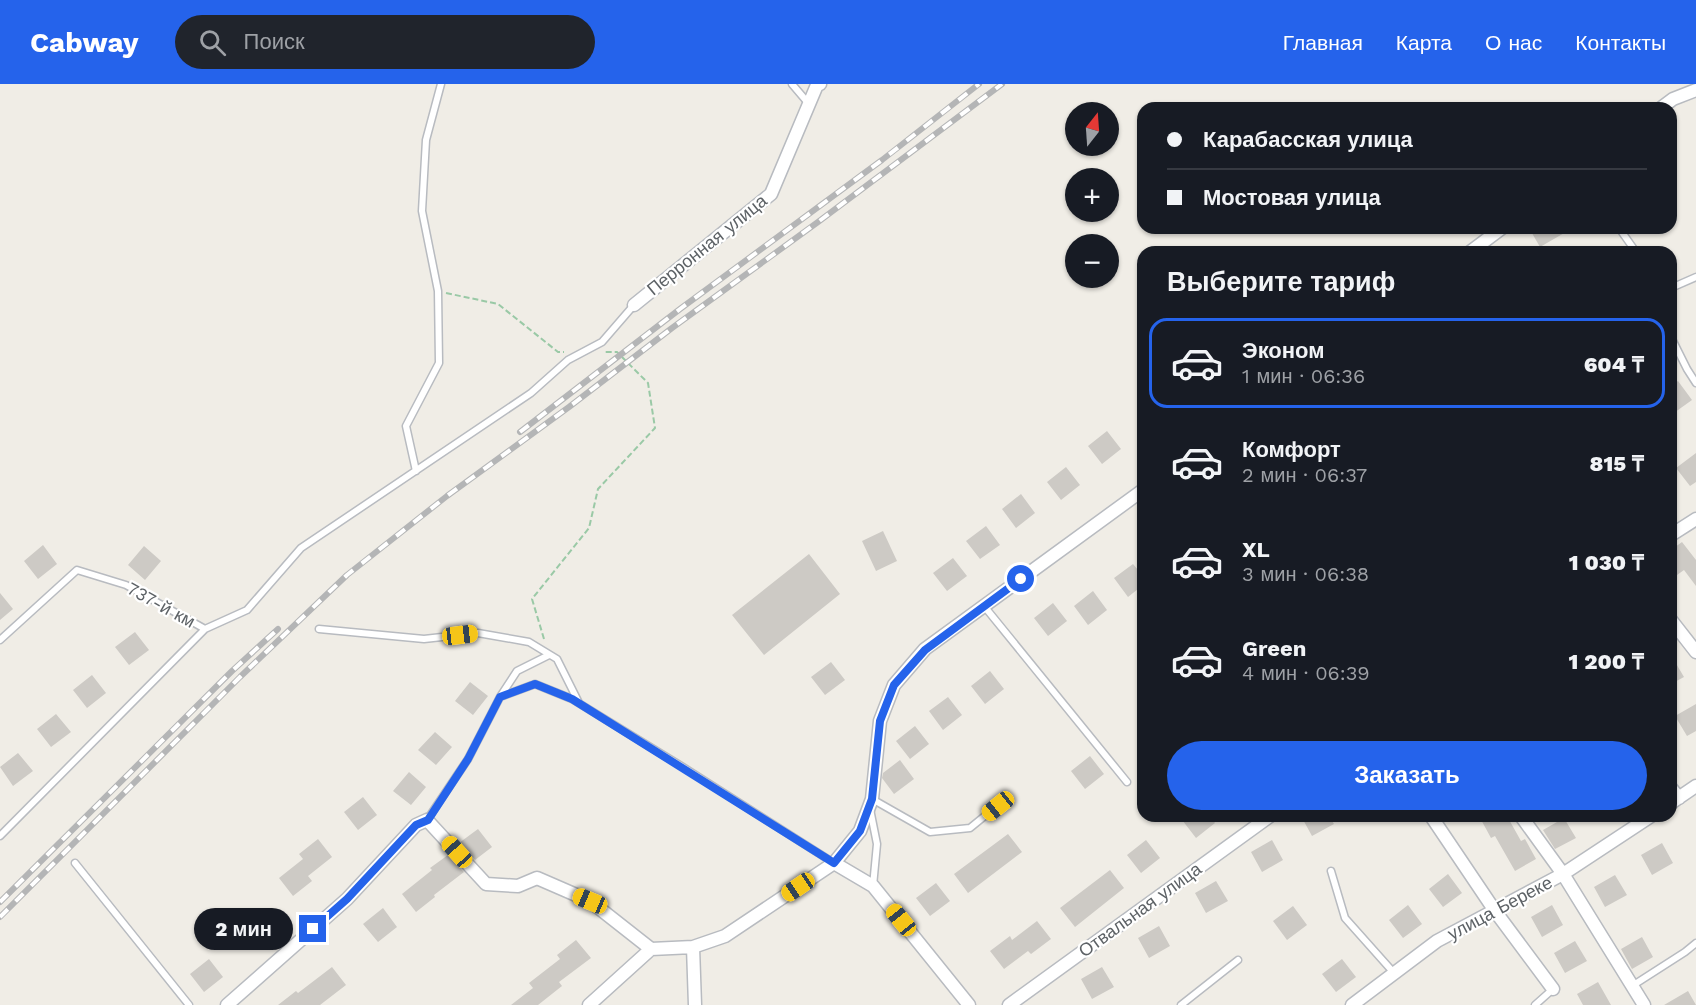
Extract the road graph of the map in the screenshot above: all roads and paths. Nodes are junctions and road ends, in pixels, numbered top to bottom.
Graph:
1 (441, 84) edge
2 (792, 84) edge
3 (820, 84) edge
4 (1696, 90) edge
5 (1669, 102) edge
6 (809, 105) junction
7 (1494, 234) edge
8 (1478, 246) edge
9 (1696, 277) edge
10 (1677, 285) edge
11 (438, 291) junction
12 (634, 305) joint
13 (1677, 349) edge
14 (584, 352) junction
15 (606, 352) dead end
16 (1696, 383) edge
17 (416, 471) junction
18 (1137, 494) edge
19 (1696, 519) edge
20 (1677, 531) edge
21 (984, 606) junction
22 (1677, 628) edge
23 (205, 629) junction
24 (319, 629) dead end
25 (0, 640) edge
26 (1696, 652) edge
27 (549, 655) junction
28 (500, 697) junction
29 (579, 703) junction
30 (1127, 782) dead end
31 (1696, 786) edge
32 (1677, 795) edge
33 (871, 802) junction
34 (998, 806) dead end
35 (428, 820) junction
36 (1262, 822) edge
37 (1435, 822) edge
38 (1525, 822) edge
39 (1642, 822) edge
40 (0, 836) edge
41 (75, 862) dead end
42 (834, 863) junction
43 (1331, 871) dead end
44 (1563, 874) junction
45 (873, 886) junction
46 (1495, 911) junction
47 (1696, 943) edge
48 (693, 947) junction
49 (651, 949) junction
50 (1238, 960) dead end
51 (1395, 973) junction
52 (1632, 986) junction
53 (1553, 989) joint
54 (189, 1005) edge
55 (227, 1005) edge
56 (589, 1005) edge
57 (694, 1005) edge
58 (969, 1005) edge
59 (1010, 1005) edge
60 (1182, 1005) edge
61 (1352, 1005) edge
62 (1535, 1005) edge
63 (1644, 1005) edge

1 - 11 lane
2 - 6 lane
3 - 6 street, Перронная улица
4 - 5 street
6 - 12 street, Перронная улица
7 - 8 street
9 - 10 lane
11 - 14 path
11 - 17 lane
12 - 14 lane
13 - 16 lane
14 - 17 lane
15 - 27 path
17 - 23 lane
18 - 21 street
19 - 20 street
21 - 30 lane
21 - 33 street
22 - 26 street
23 - 25 lane, 737-й км
23 - 40 lane
24 - 27 lane
27 - 28 lane
27 - 29 lane
28 - 29 lane
28 - 35 lane
29 - 42 lane
31 - 32 street
33 - 34 lane
33 - 42 street
33 - 45 lane
35 - 49 street
35 - 55 street
36 - 59 street, Отвальная улица
37 - 46 street
38 - 44 street
39 - 44 street, улица Береке
41 - 54 lane
42 - 45 street
42 - 48 street
43 - 51 lane
44 - 46 street, улица Береке
44 - 52 street
45 - 58 street
46 - 51 street, улица Береке
46 - 53 street
47 - 52 lane
48 - 49 street
48 - 57 street
49 - 56 street
50 - 60 lane
51 - 61 street, улица Береке
52 - 63 street
53 - 62 lane

